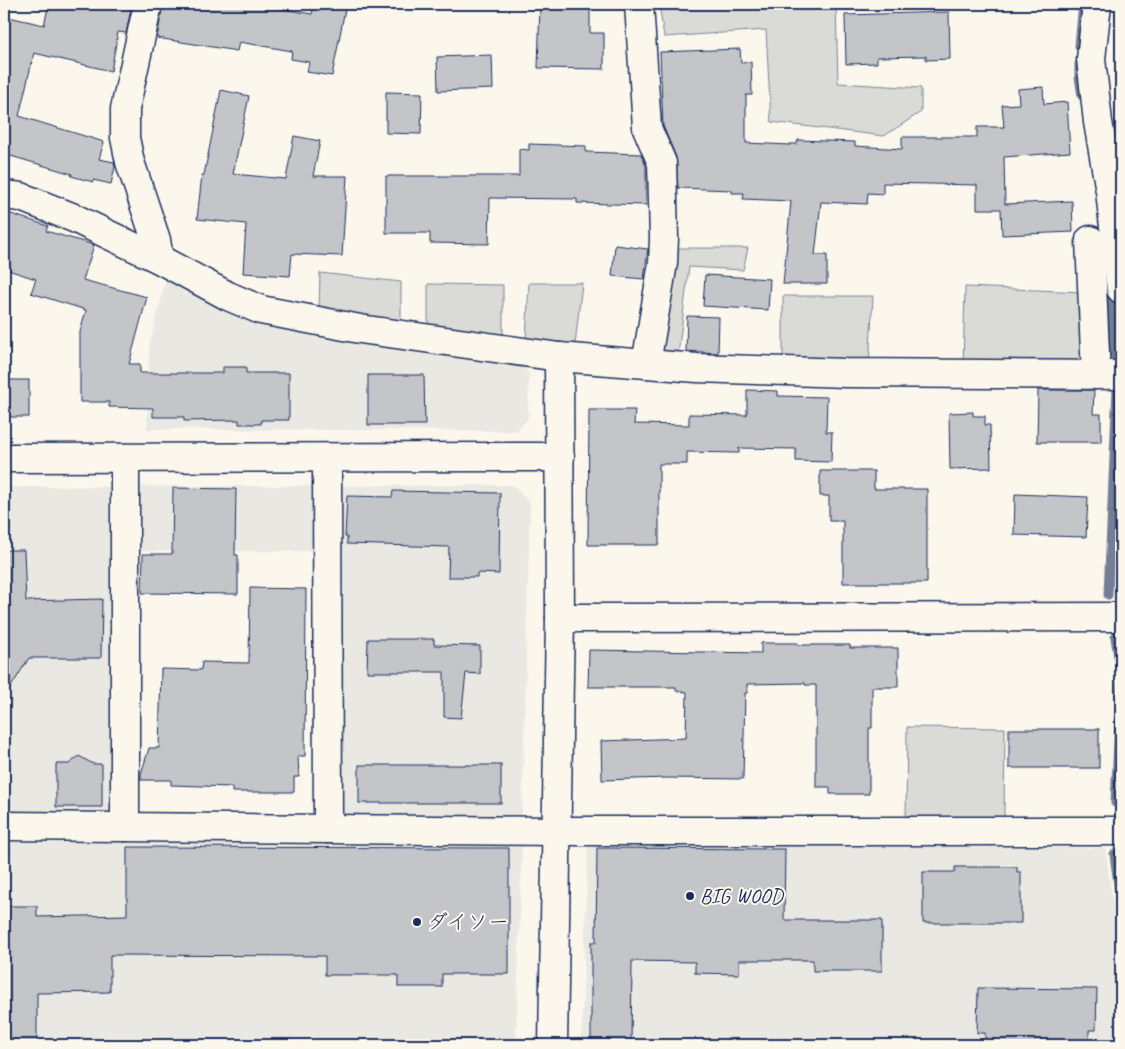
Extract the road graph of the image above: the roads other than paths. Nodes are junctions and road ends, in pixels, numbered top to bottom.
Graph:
1 (148, 4) edge
2 (639, 4) edge
3 (1097, 4) edge
4 (4, 195) edge
5 (1090, 240) dead end
6 (159, 259) junction
7 (1121, 289) edge
8 (559, 357) junction
9 (646, 364) junction
10 (1109, 375) edge
11 (560, 457) junction
12 (4, 458) edge
13 (125, 458) junction
14 (327, 458) junction
15 (1121, 617) edge
16 (560, 618) junction
17 (4, 826) edge
18 (125, 827) junction
19 (328, 829) junction
20 (556, 831) junction
21 (1121, 831) edge
22 (553, 1045) edge

1 - 6 street
2 - 9 street
3 - 7 street
4 - 6 street
5 - 10 street
6 - 8 street
8 - 9 street
8 - 11 street
9 - 10 street
11 - 14 street
11 - 16 street
12 - 13 street
13 - 14 street
13 - 18 street
14 - 19 street
15 - 16 street
16 - 20 street
17 - 18 street
18 - 19 street
19 - 20 street
20 - 21 street
20 - 22 street

